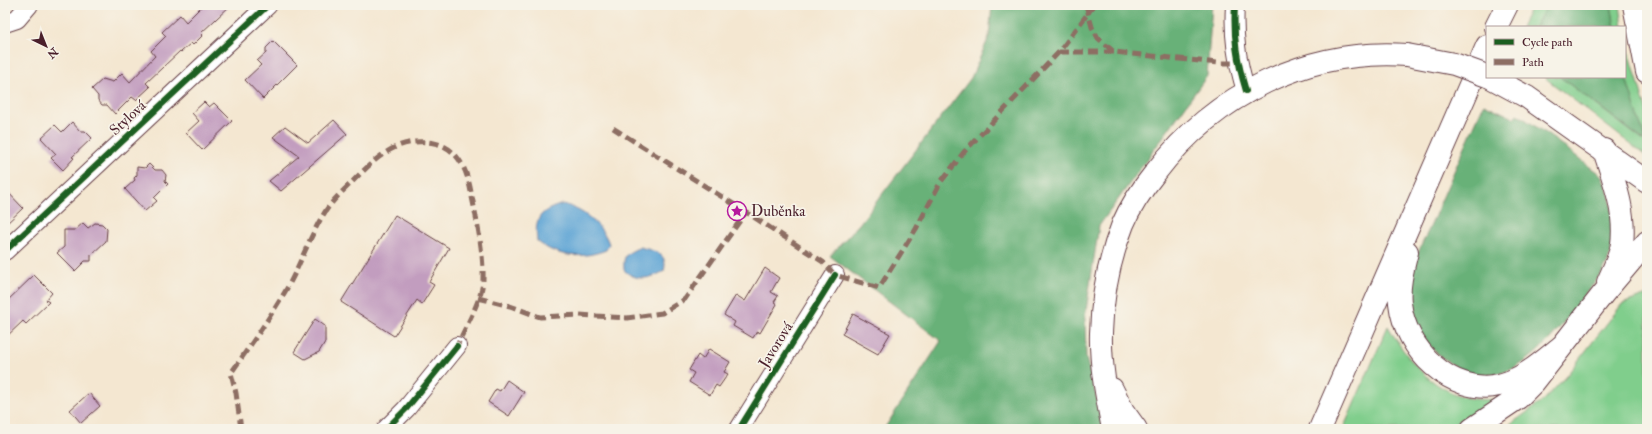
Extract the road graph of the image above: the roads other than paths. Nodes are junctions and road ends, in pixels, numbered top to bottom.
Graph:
1 (29, 5) edge
2 (268, 5) edge
3 (1235, 5) edge
4 (1507, 5) edge
5 (1634, 5) edge
6 (5, 23) edge
7 (1496, 26) edge
8 (1486, 48) edge
9 (1647, 72) edge
10 (1486, 76) edge
11 (1492, 78) edge
12 (1246, 91) junction
13 (1604, 150) junction
14 (1647, 182) edge
15 (1426, 184) junction
16 (1647, 242) edge
17 (5, 251) edge
18 (1647, 256) edge
19 (835, 275) dead end
20 (1603, 294) junction
21 (1563, 345) junction
22 (457, 346) dead end
23 (1104, 368) junction
24 (1333, 398) junction
25 (386, 429) edge
26 (739, 429) edge
27 (1112, 429) edge
28 (1136, 429) edge
29 (1303, 429) edge
30 (1320, 429) edge
31 (1472, 429) edge

1 - 6 street
2 - 17 street, Stylová
3 - 12 street
4 - 7 main road
5 - 9 main road
8 - 15 main road
10 - 12 main road, bridge
11 - 13 main road
12 - 23 main road
13 - 14 main road
13 - 20 main road
15 - 21 main road
15 - 24 main road
16 - 20 main road
18 - 20 main road
19 - 26 street, Javorová
20 - 21 main road
21 - 31 main road
22 - 25 street
23 - 27 main road
23 - 28 main road
24 - 29 main road
24 - 30 main road

